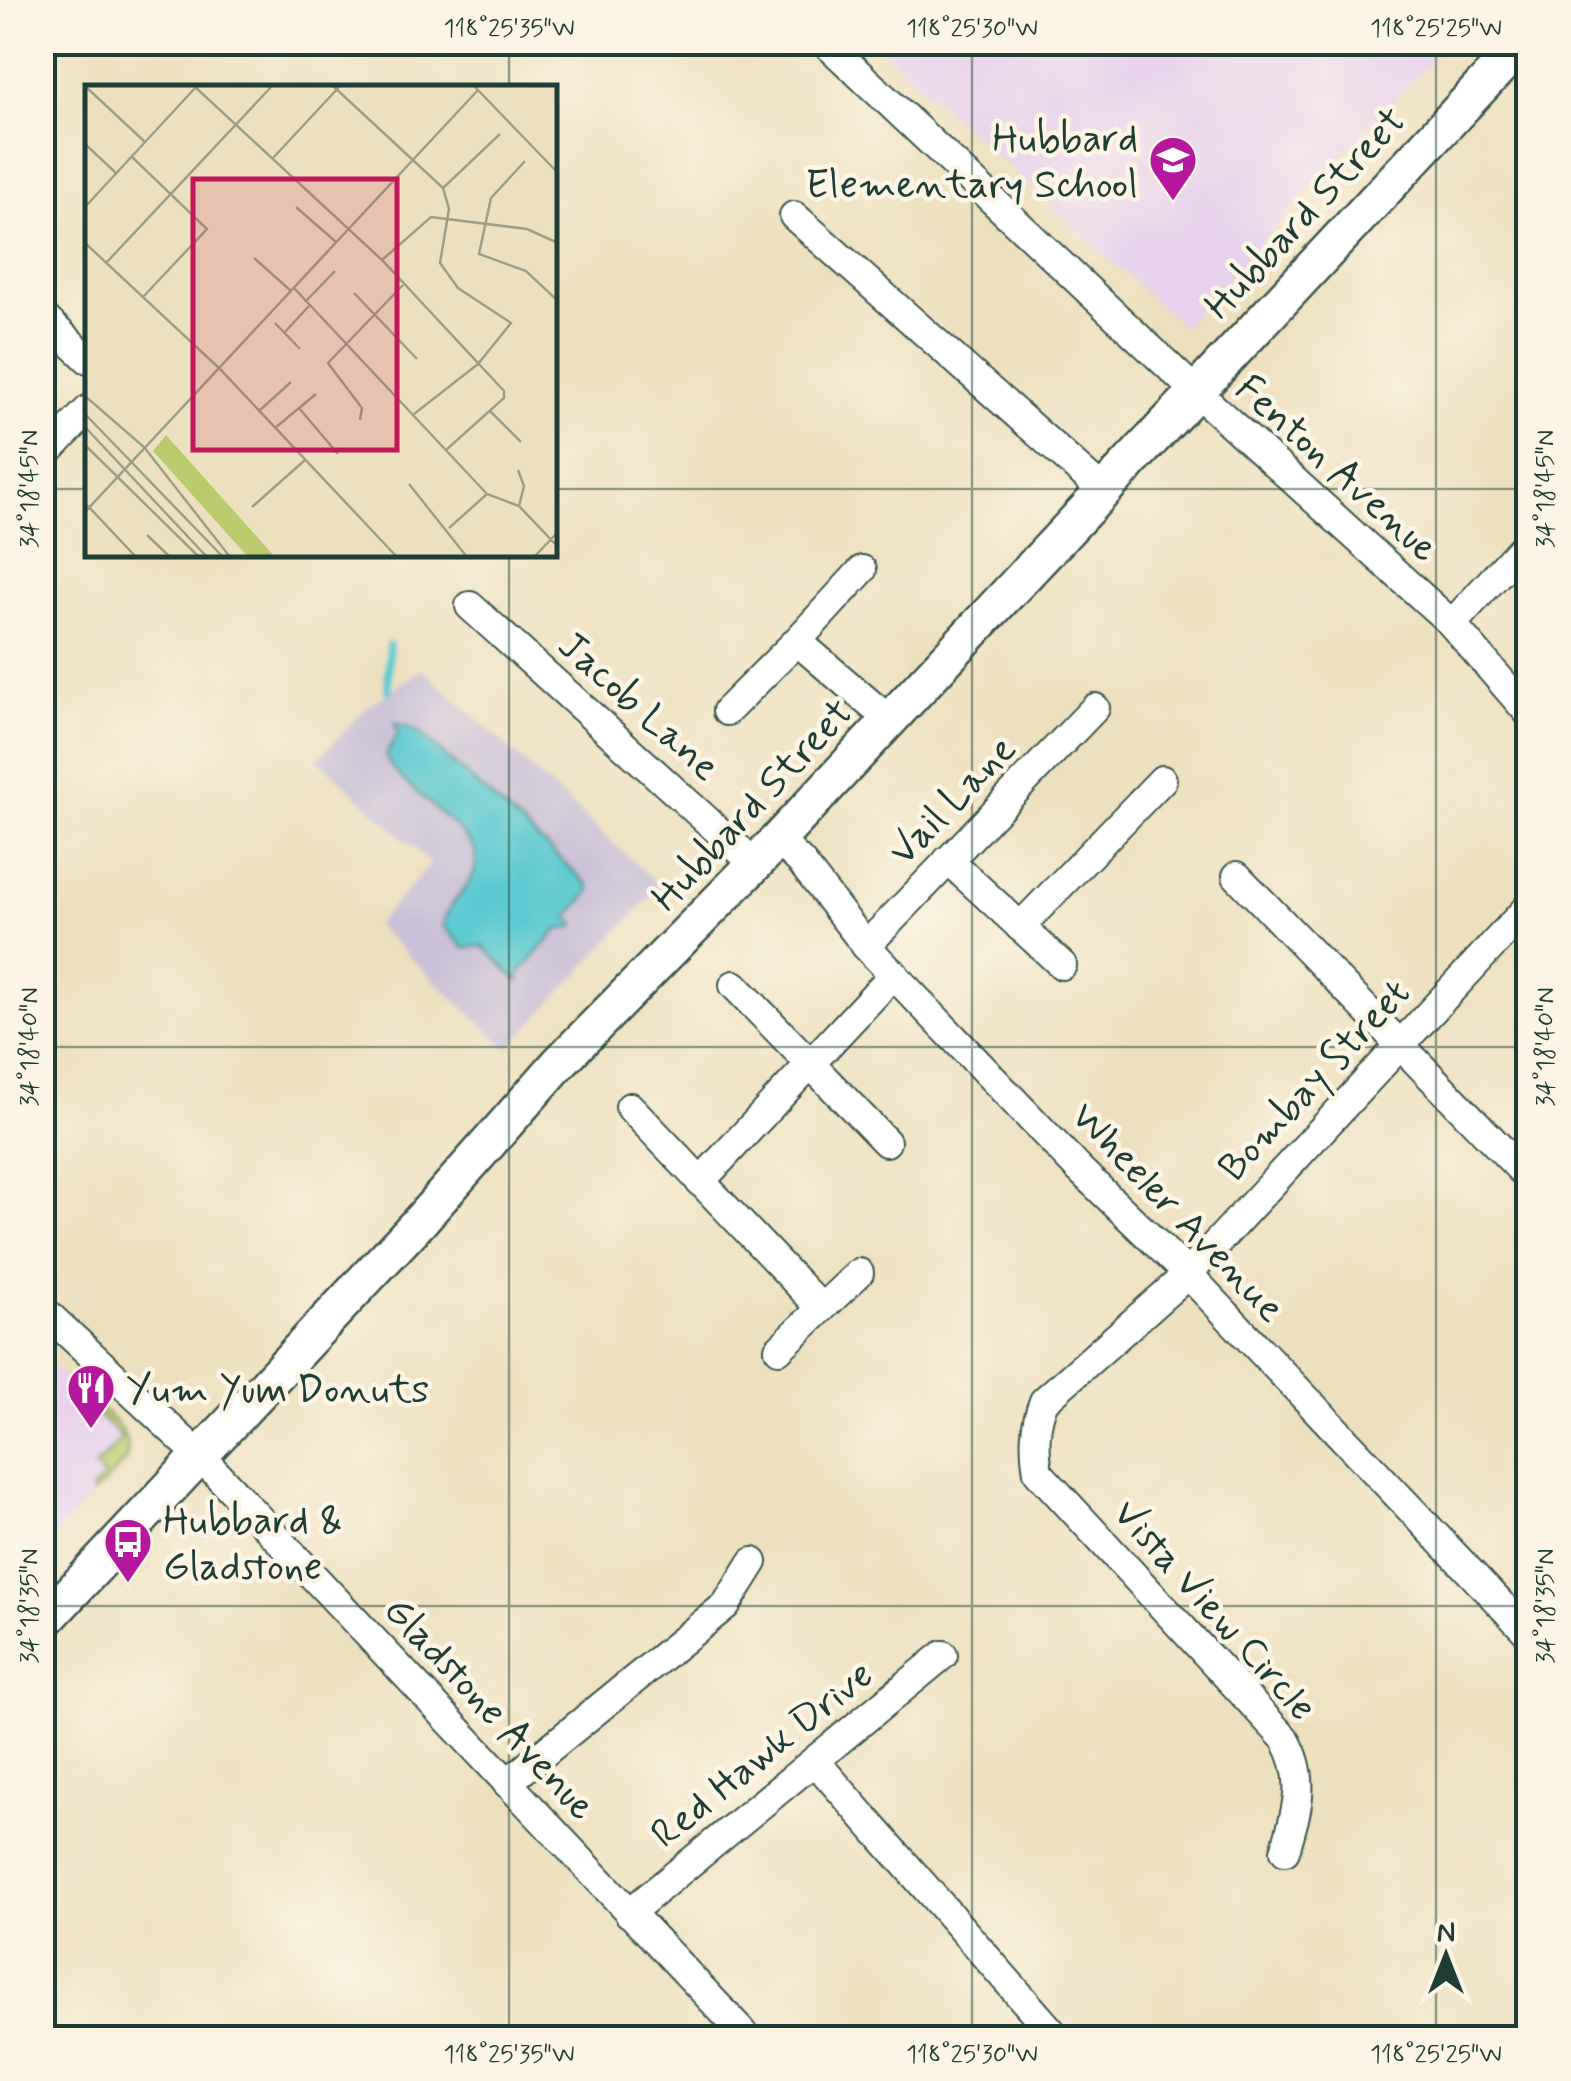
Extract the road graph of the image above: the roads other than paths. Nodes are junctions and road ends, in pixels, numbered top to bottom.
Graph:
1 (825, 42) edge
2 (1523, 42) edge
3 (794, 216) dead end
4 (42, 316) edge
5 (85, 356) edge
6 (1194, 390) junction
7 (85, 413) edge
8 (42, 458) edge
9 (1102, 490) junction
10 (1528, 541) edge
11 (862, 570) dead end
12 (470, 606) dead end
13 (1452, 624) junction
14 (796, 641) junction
15 (1094, 708) dead end
16 (728, 712) dead end
17 (1528, 712) edge
18 (889, 720) junction
19 (1162, 780) dead end
20 (766, 852) junction
21 (948, 860) junction
22 (1237, 876) dead end
23 (1528, 907) edge
24 (1020, 927) junction
25 (866, 946) junction
26 (1062, 965) dead end
27 (894, 974) junction
28 (734, 984) dead end
29 (1401, 1041) junction
30 (810, 1064) junction
31 (630, 1107) dead end
32 (886, 1142) dead end
33 (1528, 1177) edge
34 (700, 1182) junction
35 (859, 1273) dead end
36 (1188, 1274) junction
37 (821, 1308) junction
38 (42, 1309) edge
39 (779, 1349) dead end
40 (1035, 1432) joint
41 (199, 1456) junction
42 (753, 1562) dead end
43 (42, 1624) edge
44 (1528, 1634) edge
45 (943, 1655) dead end
46 (815, 1761) junction
47 (507, 1783) junction
48 (1285, 1851) dead end
49 (629, 1913) junction
50 (748, 2038) edge
51 (1057, 2038) edge

1 - 6 street, Fenton Avenue
2 - 6 main road, Hubbard Street
3 - 9 street
4 - 5 street
6 - 9 main road, Hubbard Street
6 - 13 street, Fenton Avenue
7 - 8 street
9 - 18 main road, Hubbard Street
10 - 13 street
11 - 14 street
12 - 20 street, Jacob Lane
13 - 17 street, Fenton Avenue
14 - 16 street
14 - 18 street
15 - 21 street, Vail Lane
18 - 20 main road, Hubbard Street
19 - 24 street
20 - 25 street, Wheeler Avenue
20 - 41 main road, Hubbard Street
21 - 24 street
21 - 25 street, Vail Lane
22 - 29 street
23 - 29 street, Bombay Street
24 - 26 street
25 - 27 street, Wheeler Avenue
27 - 30 street
27 - 36 street, Wheeler Avenue
28 - 30 street
29 - 33 street
29 - 36 street, Bombay Street
30 - 32 street
30 - 34 street
31 - 34 street
34 - 37 street
35 - 37 street
36 - 40 street, Bombay Street
36 - 44 street, Wheeler Avenue
37 - 39 street
38 - 41 street, Gladstone Avenue
40 - 48 street, Vista View Circle
41 - 43 main road, Hubbard Street
41 - 47 street, Gladstone Avenue
42 - 47 street
45 - 46 street, Red Hawk Drive
46 - 49 street, Red Hawk Drive
46 - 51 street
47 - 49 street, Gladstone Avenue
49 - 50 street, Gladstone Avenue

